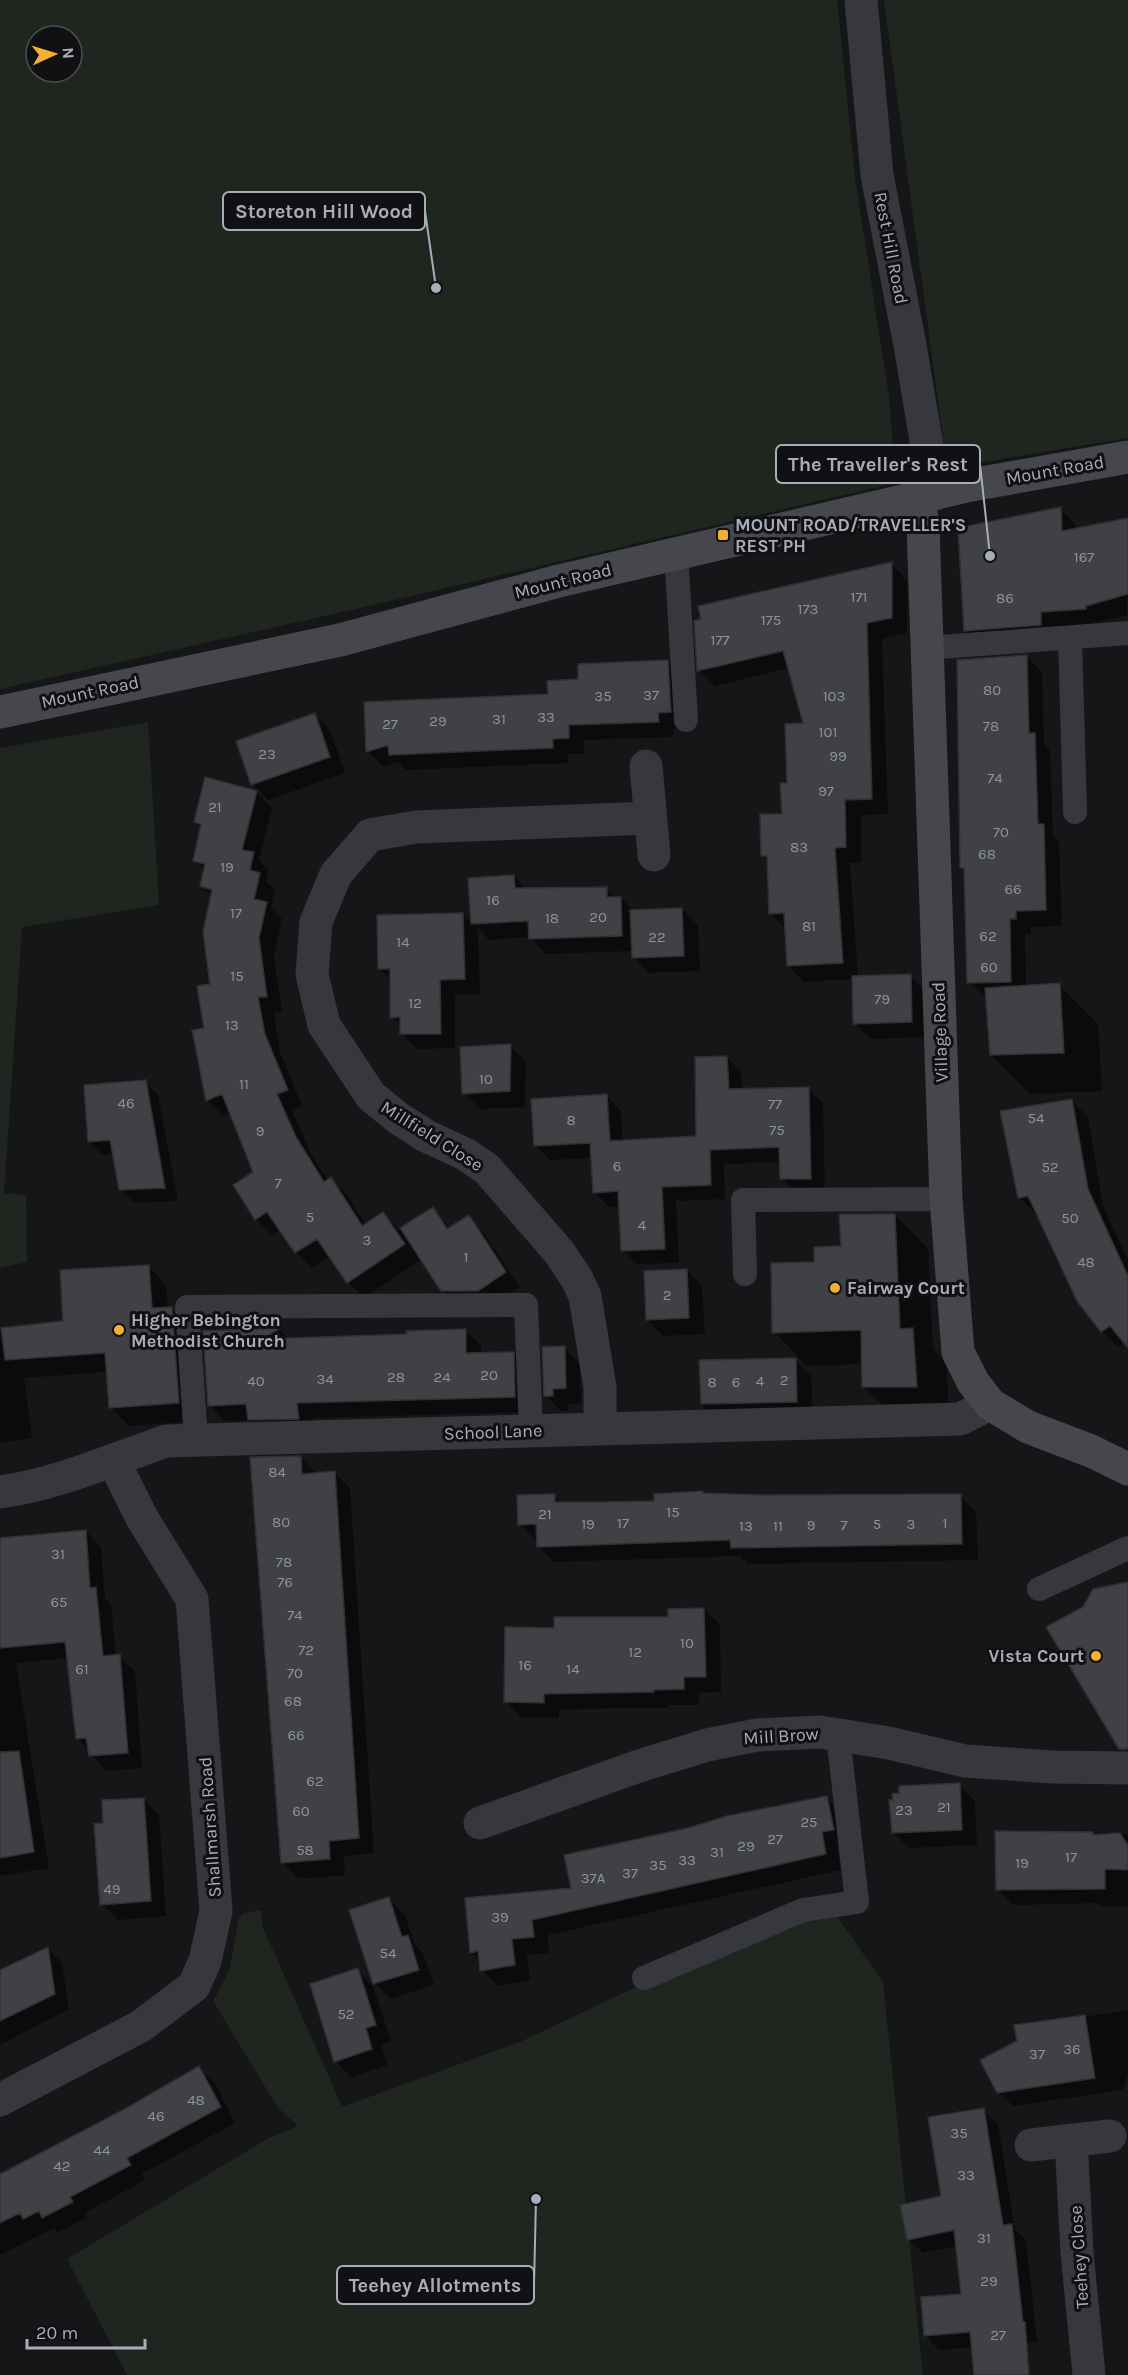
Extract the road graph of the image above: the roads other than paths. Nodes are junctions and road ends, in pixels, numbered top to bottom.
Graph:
1 (861, 0) edge
2 (1128, 457) edge
3 (927, 495) junction
4 (676, 553) junction
5 (1128, 633) edge
6 (1070, 638) junction
7 (927, 648) junction
8 (0, 712) edge
9 (686, 720) dead end
10 (646, 766) dead end
11 (1075, 812) dead end
12 (650, 818) junction
13 (654, 855) dead end
14 (946, 1199) junction
15 (744, 1274) dead end
16 (990, 1404) junction
17 (600, 1429) junction
18 (531, 1431) junction
19 (196, 1440) junction
20 (112, 1460) junction
21 (1128, 1469) edge
22 (0, 1492) edge
23 (1128, 1548) edge
24 (1039, 1589) dead end
25 (838, 1735) junction
26 (1128, 1768) edge
27 (480, 1823) dead end
28 (644, 1978) dead end
29 (0, 2100) edge
30 (1110, 2136) dead end
31 (1071, 2140) junction
32 (1031, 2145) dead end
33 (1089, 2375) edge

1 - 3 street, Rest Hill Road
2 - 3 main road, Mount Road
3 - 4 main road, Mount Road
3 - 7 main road, Village Road
4 - 8 main road, Mount Road
4 - 9 lane
5 - 6 lane
6 - 7 lane
6 - 11 lane
7 - 14 main road, Village Road
10 - 12 street
12 - 13 street
12 - 17 street, Millfield Close
14 - 15 lane
14 - 16 main road, Village Road
16 - 17 street, School Lane
16 - 21 main road, Village Road
17 - 18 street, School Lane
18 - 19 street, School Lane
18 - 19 lane
19 - 20 street, School Lane
20 - 22 street, School Lane
20 - 29 street, Shallmarsh Road
23 - 24 lane
25 - 26 street, Mill Brow
25 - 27 street, Mill Brow
25 - 28 lane
30 - 31 street
31 - 32 street
31 - 33 street, Teehey Close

